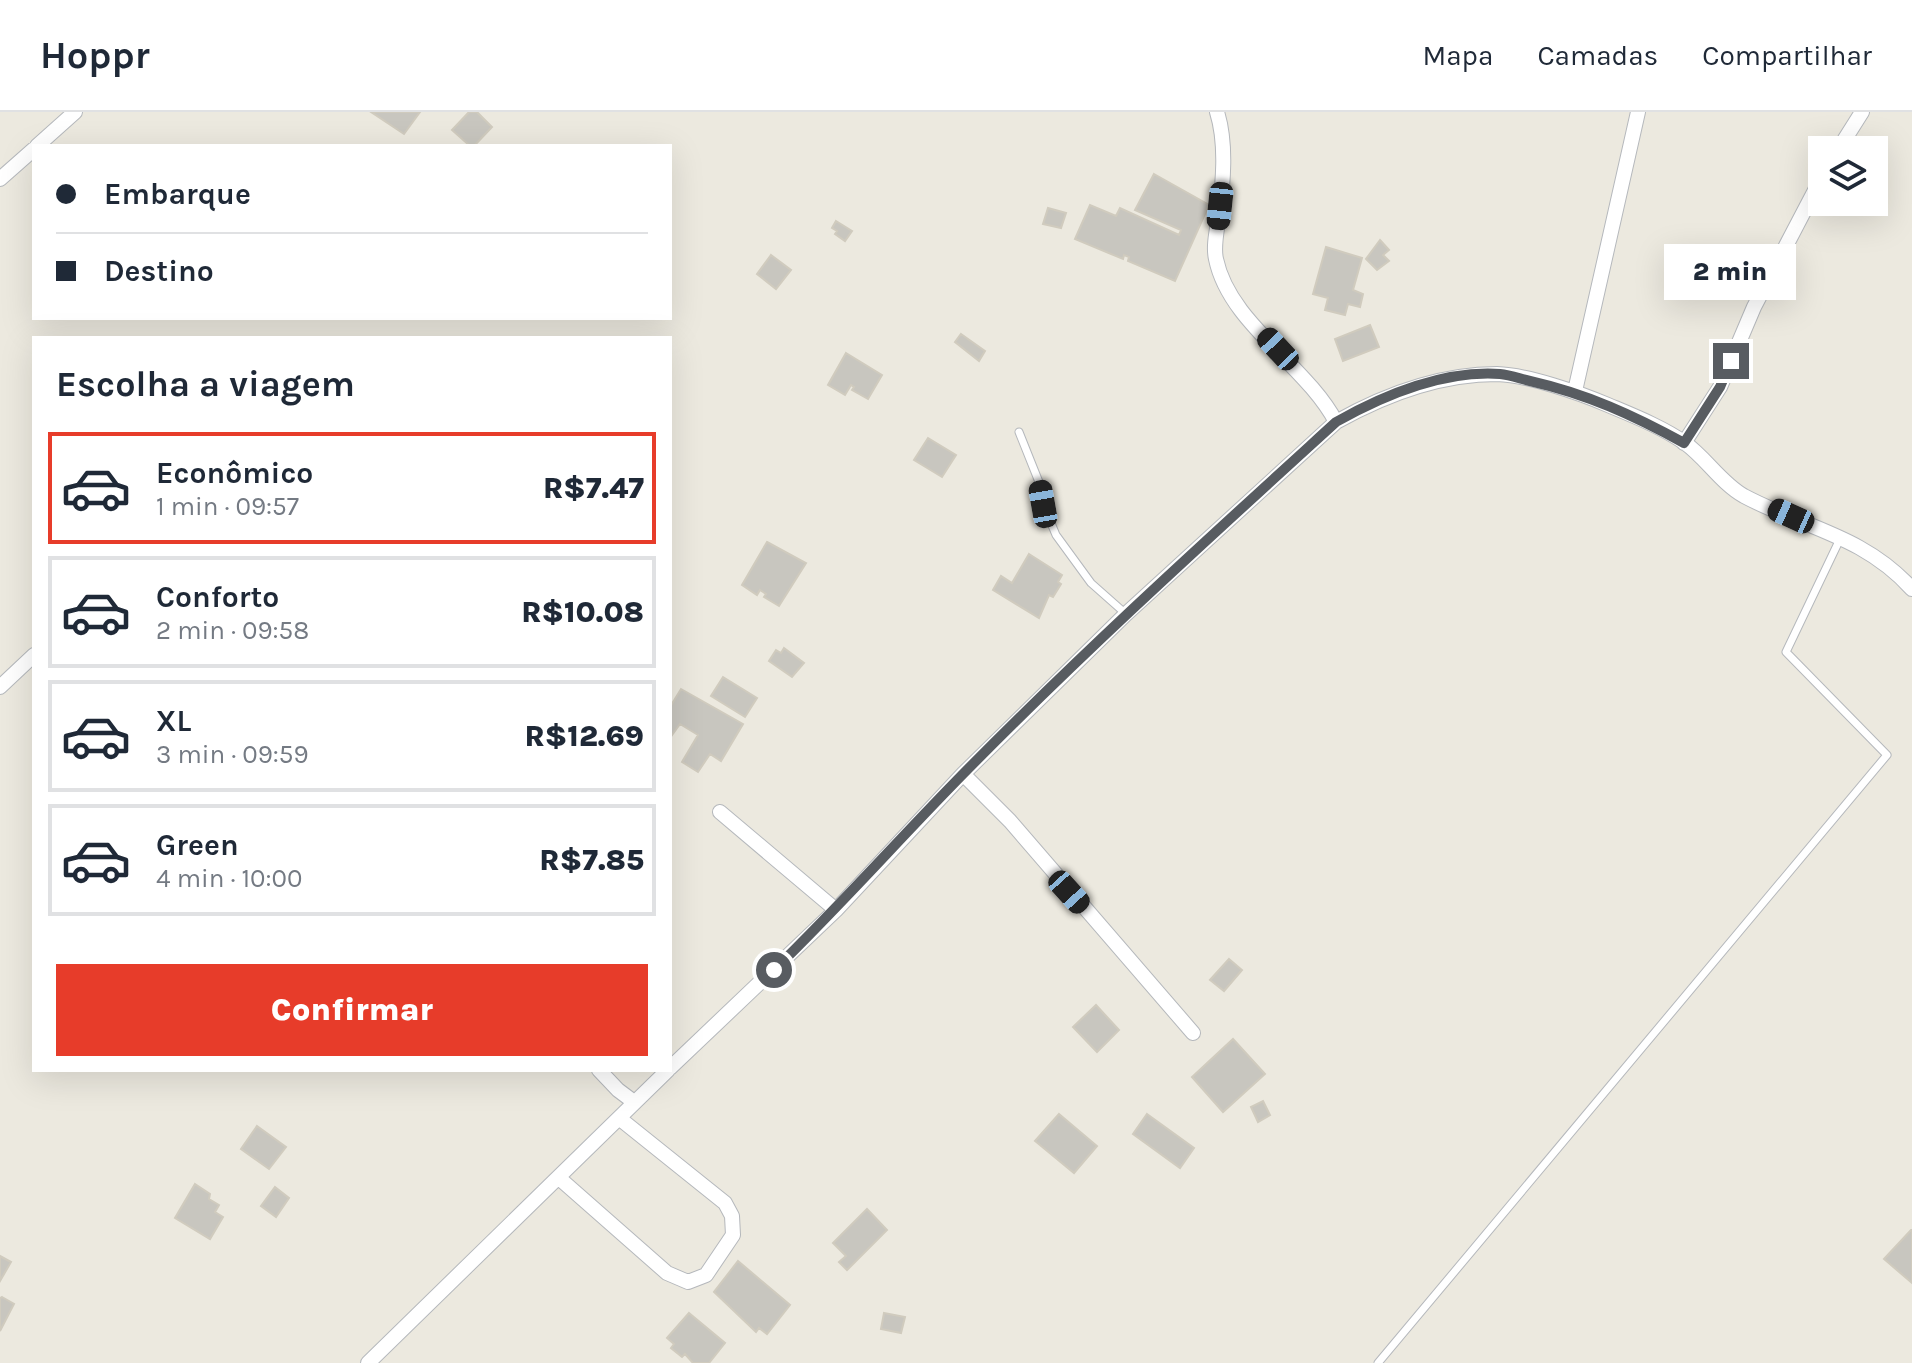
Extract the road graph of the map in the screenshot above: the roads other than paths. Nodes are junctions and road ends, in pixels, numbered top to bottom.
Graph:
1 (75, 112) edge
2 (1217, 112) edge
3 (1638, 112) edge
4 (1862, 112) edge
5 (1847, 136) edge
6 (39, 144) edge
7 (32, 151) edge
8 (0, 179) edge
9 (1808, 204) edge
10 (1575, 391) junction
11 (1336, 422) junction
12 (1019, 432) dead end
13 (1684, 443) junction
14 (1840, 538) junction
15 (1912, 589) edge
16 (1126, 614) junction
17 (32, 657) edge
18 (0, 687) edge
19 (963, 774) junction
20 (720, 812) dead end
21 (836, 910) junction
22 (1193, 1033) dead end
23 (672, 1066) edge
24 (601, 1072) edge
25 (666, 1072) edge
26 (634, 1102) junction
27 (619, 1118) junction
28 (559, 1178) junction
29 (368, 1363) edge
30 (1378, 1363) edge

1 - 6 street
2 - 11 street
3 - 10 street
4 - 5 street
7 - 8 street
9 - 13 street
10 - 11 street
10 - 13 street
11 - 16 street
12 - 16 lane
13 - 14 street
14 - 15 street
14 - 30 lane
16 - 19 street
17 - 18 street
19 - 21 street
19 - 22 street
20 - 21 street
21 - 23 street
24 - 26 street
25 - 26 street
26 - 27 street
27 - 28 street
27 - 28 street
28 - 29 street

